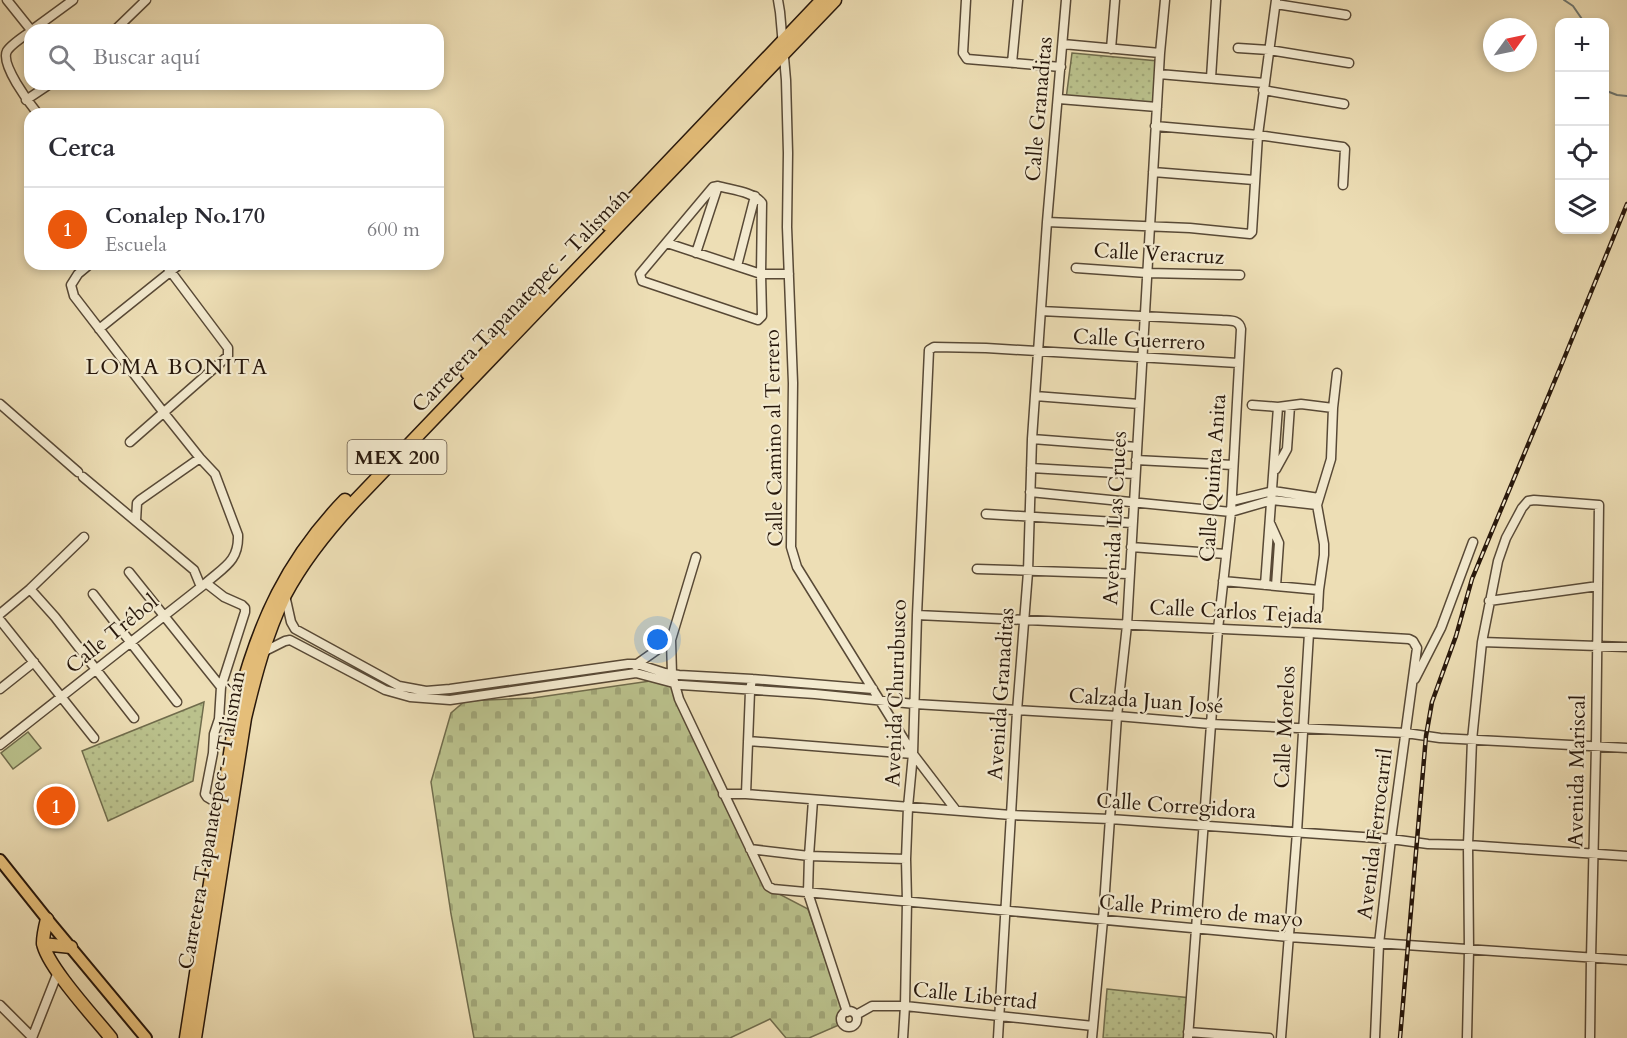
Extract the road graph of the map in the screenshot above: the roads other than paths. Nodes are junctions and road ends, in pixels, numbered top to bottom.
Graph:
1 (7, 0) edge
2 (73, 0) edge
3 (146, 0) edge
4 (778, 0) edge
5 (822, 0) edge
6 (835, 0) edge
7 (966, 0) edge
8 (1018, 0) edge
9 (1066, 0) edge
10 (1115, 0) edge
11 (1164, 0) edge
12 (1216, 0) edge
13 (1276, 2) edge
14 (1346, 15) dead end
15 (26, 24) edge
16 (40, 24) edge
17 (121, 24) edge
18 (24, 37) edge
19 (1063, 44) junction
20 (783, 48) junction
21 (1238, 48) dead end
22 (1111, 49) junction
23 (1269, 50) junction
24 (1160, 53) junction
25 (1012, 63) junction
26 (1349, 63) dead end
27 (1061, 67) junction
28 (1158, 74) junction
29 (1211, 78) junction
30 (1264, 87) junction
31 (41, 90) edge
32 (1059, 99) junction
33 (26, 100) junction
34 (1344, 104) dead end
35 (1157, 107) junction
36 (33, 108) edge
37 (1155, 126) junction
38 (1258, 135) junction
39 (1153, 172) junction
40 (1254, 180) junction
41 (1343, 185) dead end
42 (718, 186) junction
43 (755, 196) junction
44 (1047, 222) junction
45 (1150, 226) junction
46 (667, 243) junction
47 (696, 253) junction
48 (737, 266) junction
49 (1076, 268) dead end
50 (83, 270) edge
51 (172, 272) joint
52 (1147, 273) junction
53 (761, 274) junction
54 (789, 274) junction
55 (1240, 275) dead end
56 (1041, 311) junction
57 (1144, 316) junction
58 (99, 329) junction
59 (929, 350) joint
60 (1038, 352) junction
61 (1142, 358) junction
62 (1238, 363) junction
63 (1337, 373) dead end
64 (1035, 396) junction
65 (0, 404) edge
66 (1139, 404) junction
67 (1252, 405) dead end
68 (1290, 406) junction
69 (1278, 407) junction
70 (1333, 408) junction
71 (164, 413) junction
72 (1032, 439) junction
73 (130, 441) dead end
74 (1137, 447) junction
75 (200, 458) junction
76 (1136, 460) junction
77 (1233, 465) junction
78 (1031, 468) junction
79 (1274, 472) junction
80 (1135, 474) junction
81 (1030, 492) junction
82 (1272, 496) junction
83 (1232, 501) junction
84 (1318, 501) junction
85 (1134, 502) junction
86 (1231, 512) junction
87 (986, 514) dead end
88 (1029, 517) junction
89 (136, 521) junction
90 (1132, 523) junction
91 (1270, 523) junction
92 (84, 537) dead end
93 (1473, 542) dead end
94 (1131, 547) junction
95 (1226, 554) junction
96 (696, 557) dead end
97 (977, 569) dead end
98 (129, 572) dead end
99 (1028, 572) junction
100 (1129, 574) junction
101 (1223, 582) junction
102 (203, 585) junction
103 (1265, 585) junction
104 (1276, 586) junction
105 (1598, 586) junction
106 (30, 589) junction
107 (1319, 590) junction
108 (93, 594) dead end
109 (285, 595) junction
110 (1489, 601) junction
111 (1318, 609) dead end
112 (0, 614) edge
113 (164, 614) junction
114 (917, 615) junction
115 (1023, 619) junction
116 (0, 620) edge
117 (1127, 625) junction
118 (295, 629) junction
119 (1218, 629) junction
120 (1308, 633) junction
121 (1409, 639) joint
122 (290, 640) junction
123 (671, 640) junction
124 (131, 642) junction
125 (1482, 642) junction
126 (1597, 645) junction
127 (1627, 647) edge
128 (263, 652) junction
129 (34, 662) junction
130 (636, 668) junction
131 (97, 670) junction
132 (667, 676) junction
133 (752, 679) junction
134 (674, 684) junction
135 (221, 687) junction
136 (1411, 688) junction
137 (0, 689) edge
138 (873, 689) junction
139 (750, 691) junction
140 (62, 697) junction
141 (880, 700) junction
142 (177, 702) dead end
143 (915, 705) junction
144 (1017, 711) junction
145 (1116, 716) junction
146 (134, 718) dead end
147 (1211, 724) junction
148 (1303, 728) junction
149 (1406, 733) junction
150 (94, 738) dead end
151 (1472, 740) junction
152 (748, 741) junction
153 (0, 745) edge
154 (1596, 746) junction
155 (1627, 748) edge
156 (913, 754) junction
157 (723, 794) junction
158 (746, 794) junction
159 (813, 800) junction
160 (222, 806) junction
161 (908, 807) junction
162 (955, 809) junction
163 (1011, 814) junction
164 (1110, 819) junction
165 (1204, 826) junction
166 (1296, 832) junction
167 (1391, 839) junction
168 (1468, 845) junction
169 (750, 849) junction
170 (1593, 854) junction
171 (809, 856) junction
172 (1627, 856) edge
173 (906, 859) junction
174 (0, 861) edge
175 (808, 893) junction
176 (907, 901) junction
177 (1006, 910) junction
178 (47, 919) junction
179 (1103, 920) junction
180 (1196, 927) junction
181 (1288, 937) junction
182 (44, 944) junction
183 (1379, 944) junction
184 (71, 947) junction
185 (1469, 950) junction
186 (1591, 958) junction
187 (1627, 960) edge
188 (58, 972) junction
189 (0, 1005) edge
190 (905, 1006) junction
191 (851, 1013) junction
192 (999, 1016) junction
193 (1093, 1026) junction
194 (849, 1028) junction
195 (1188, 1035) edge
196 (32, 1037) edge
197 (111, 1038) edge
198 (146, 1038) edge
199 (186, 1038) edge
200 (195, 1038) edge
201 (850, 1038) edge
202 (903, 1038) edge
203 (998, 1038) edge
204 (1092, 1038) edge
205 (1269, 1038) edge
206 (1281, 1038) edge
207 (1375, 1038) edge
208 (1467, 1038) edge
209 (1590, 1038) edge

1 - 15 street
2 - 16 street
3 - 17 street
4 - 20 street, Calle Camino al Terrero
5 - 20 highway, Carretera Tapanatepec - Talismán / MEX 200
6 - 20 highway, Carretera Tapanatepec - Talismán / MEX 200
7 - 25 street
8 - 25 street
9 - 19 street, Calle Granaditas
10 - 22 street
11 - 24 street, Avenida Las Cruces
12 - 29 street
13 - 14 street
13 - 23 street
18 - 33 street
19 - 22 street
19 - 27 street, Calle Granaditas
20 - 54 street, Calle Camino al Terrero
20 - 109 highway, Carretera Tapanatepec - Talismán / MEX 200
20 - 160 highway, Carretera Tapanatepec - Talismán / MEX 200
21 - 23 street
22 - 24 street
23 - 26 street
23 - 30 street
24 - 28 street, Avenida Las Cruces
25 - 27 street
27 - 32 street, Calle Granaditas
28 - 29 street
28 - 35 street, Avenida Las Cruces
29 - 30 street
30 - 34 street
30 - 38 street
31 - 33 street
32 - 35 street
32 - 44 street, Calle Granaditas
33 - 36 street
35 - 37 street, Avenida Las Cruces
37 - 38 street
37 - 39 street, Avenida Las Cruces
38 - 40 street
38 - 41 street
39 - 40 street
39 - 45 street, Avenida Las Cruces
40 - 45 street
42 - 43 street
42 - 46 street
42 - 47 street
43 - 48 street
43 - 53 street
44 - 45 street
44 - 56 street, Calle Granaditas
45 - 52 street, Avenida Las Cruces
46 - 47 street
46 - 53 street
47 - 48 street
48 - 53 street
49 - 52 street, Calle Veracruz
50 - 58 street
51 - 58 street
51 - 71 street
52 - 55 street, Calle Veracruz
52 - 57 street, Avenida Las Cruces
53 - 54 street
54 - 138 street, Calle Camino al Terrero
56 - 57 street
56 - 60 street, Avenida Granaditas
57 - 61 street, Avenida Las Cruces
57 - 62 street, Calle Quinta Anita
58 - 71 street
59 - 60 street, Calle Guerrero
59 - 114 street, Avenida Churubusco
60 - 61 street, Calle Guerrero
60 - 64 street, Avenida Granaditas
61 - 62 street, Calle Guerrero
61 - 66 street, Avenida Las Cruces
62 - 77 street, Calle Quinta Anita
63 - 70 street
64 - 66 street
64 - 72 street, Avenida Granaditas
65 - 89 street
66 - 74 street, Avenida Las Cruces
67 - 69 street
68 - 69 street
68 - 70 street
68 - 79 street
69 - 79 street
70 - 84 street
71 - 73 street
71 - 75 street
72 - 74 street
72 - 78 street, Avenida Granaditas
74 - 76 street, Avenida Las Cruces
75 - 89 street
75 - 102 street, Calle Trébol
76 - 77 street
76 - 80 street, Avenida Las Cruces
77 - 83 street, Calle Quinta Anita
78 - 80 street
78 - 81 street, Avenida Granaditas
79 - 82 street
80 - 85 street, Avenida Las Cruces
81 - 85 street
81 - 88 street, Avenida Granaditas
82 - 83 street
82 - 84 street
82 - 86 street
82 - 91 street
83 - 86 street, Calle Quinta Anita
84 - 107 street
85 - 86 street
85 - 90 street, Avenida Las Cruces
86 - 95 street, Calle Quinta Anita
87 - 88 street
88 - 90 street
88 - 99 street, Avenida Granaditas
89 - 102 street
90 - 94 street, Avenida Las Cruces
91 - 103 street
91 - 104 street
92 - 106 street
93 - 136 street
94 - 95 street
94 - 100 street, Avenida Las Cruces
95 - 101 street, Calle Quinta Anita
96 - 123 street
97 - 99 street
98 - 113 street
99 - 100 street
99 - 115 street, Avenida Granaditas
100 - 117 street, Avenida Las Cruces
101 - 103 street
101 - 119 street, Calle Quinta Anita
102 - 113 street, Calle Trébol
102 - 135 street
103 - 104 street
104 - 107 street
105 - 110 street
105 - 110 street, Avenida Mariscal
105 - 126 street, Avenida Mariscal
106 - 112 street
106 - 131 street
107 - 111 street
108 - 124 street
109 - 118 street
109 - 128 highway, Carretera Tapanatepec - Talismán / MEX 200
110 - 125 street
113 - 124 street, Calle Trébol
113 - 135 street
114 - 115 street, Calle Carlos Tejada
114 - 143 street, Avenida Churubusco
115 - 117 street, Calle Carlos Tejada
115 - 144 street, Avenida Granaditas
116 - 129 street
117 - 119 street, Calle Carlos Tejada
117 - 145 street, Avenida Las Cruces
118 - 122 street
118 - 130 street
119 - 120 street, Calle Carlos Tejada
119 - 147 street, Calle Quinta Anita
120 - 121 street, Calle Carlos Tejada
120 - 148 street, Calle Morelos
121 - 136 street, Avenida Ferrocarril
122 - 128 street
122 - 130 street
123 - 130 street
123 - 132 street
124 - 131 street, Calle Trébol
124 - 142 street
125 - 126 street
125 - 151 street
126 - 127 street
126 - 154 street, Avenida Mariscal
128 - 200 highway, Carretera Tapanatepec - Talismán / MEX 200
129 - 137 street
129 - 140 street
130 - 132 street
131 - 140 street, Calle Trébol
131 - 146 street
132 - 133 street
132 - 134 street
133 - 138 street
133 - 139 street
134 - 139 street, Calzada Juan José
134 - 157 street
135 - 160 street
136 - 149 street, Avenida Ferrocarril
138 - 141 street, Calle Camino al Terrero
139 - 141 street, Calzada Juan José
139 - 152 street
140 - 150 street
140 - 153 street, Calle Trébol
141 - 143 street, Calzada Juan José
141 - 156 street, Calle Camino al Terrero
143 - 144 street, Calzada Juan José
143 - 156 street, Avenida Churubusco
144 - 145 street, Calzada Juan José
144 - 163 street, Avenida Granaditas
145 - 147 street, Calzada Juan José
145 - 164 street, Avenida Las Cruces
147 - 148 street, Calzada Juan José
147 - 165 street, Calle Quinta Anita
148 - 149 street, Calzada Juan José
148 - 166 street, Calle Morelos
149 - 151 street, Calzada Juan José
149 - 167 street, Avenida Ferrocarril
151 - 154 street, Calzada Juan José
151 - 168 street
152 - 156 street
152 - 158 street
154 - 155 street, Calzada Juan José
154 - 170 street, Avenida Mariscal
156 - 161 street, Avenida Churubusco
156 - 162 street, Calle Camino al Terrero
157 - 158 street, Calle Corregidora
157 - 169 street
158 - 159 street, Calle Corregidora
159 - 161 street, Calle Corregidora
159 - 171 street
160 - 199 highway, Carretera Tapanatepec - Talismán / MEX 200
161 - 162 street, Calle Corregidora
161 - 173 street, Avenida Churubusco
162 - 163 street, Calle Corregidora
163 - 164 street, Calle Corregidora
163 - 177 street, Avenida Granaditas
164 - 165 street, Calle Corregidora
164 - 179 street, Avenida Las Cruces
165 - 166 street, Calle Corregidora
165 - 180 street, Calle Quinta Anita
166 - 167 street, Calle Corregidora
166 - 181 street, Calle Morelos
167 - 168 street, Calle Corregidora
167 - 183 street, Avenida Ferrocarril
168 - 170 street, Calle Corregidora
168 - 185 street
169 - 171 street
169 - 175 street, Calle Primero de mayo
170 - 172 street, Calle Corregidora
170 - 186 street, Avenida Mariscal
171 - 173 street
171 - 175 street
173 - 176 street, Avenida Churubusco
174 - 178 main road
175 - 176 street, Calle Primero de mayo
175 - 191 street
176 - 177 street, Calle Primero de mayo
176 - 190 street, Avenida Churubusco
177 - 179 street, Calle Primero de mayo
177 - 192 street, Avenida Granaditas
178 - 182 highway
178 - 184 main road
179 - 180 street, Calle Primero de mayo
179 - 193 street, Avenida Las Cruces
180 - 181 street, Calle Primero de mayo
180 - 195 street, Calle Quinta Anita
181 - 183 street, Calle Primero de mayo
181 - 206 street, Calle Morelos
182 - 184 highway
182 - 188 highway
183 - 185 street, Calle Primero de mayo
183 - 207 street, Avenida Ferrocarril
184 - 198 main road
185 - 186 street, Calle Primero de mayo
185 - 208 street
186 - 187 street, Calle Primero de mayo
186 - 209 street, Avenida Mariscal
188 - 196 street
188 - 197 highway
189 - 196 street
190 - 191 street, Calle Libertad
190 - 192 street, Calle Libertad
190 - 202 street, Avenida Churubusco
191 - 194 street
191 - 194 street
192 - 193 street, Calle Libertad
192 - 203 street, Avenida Granaditas
193 - 204 street, Avenida Las Cruces
194 - 201 street
195 - 205 street

